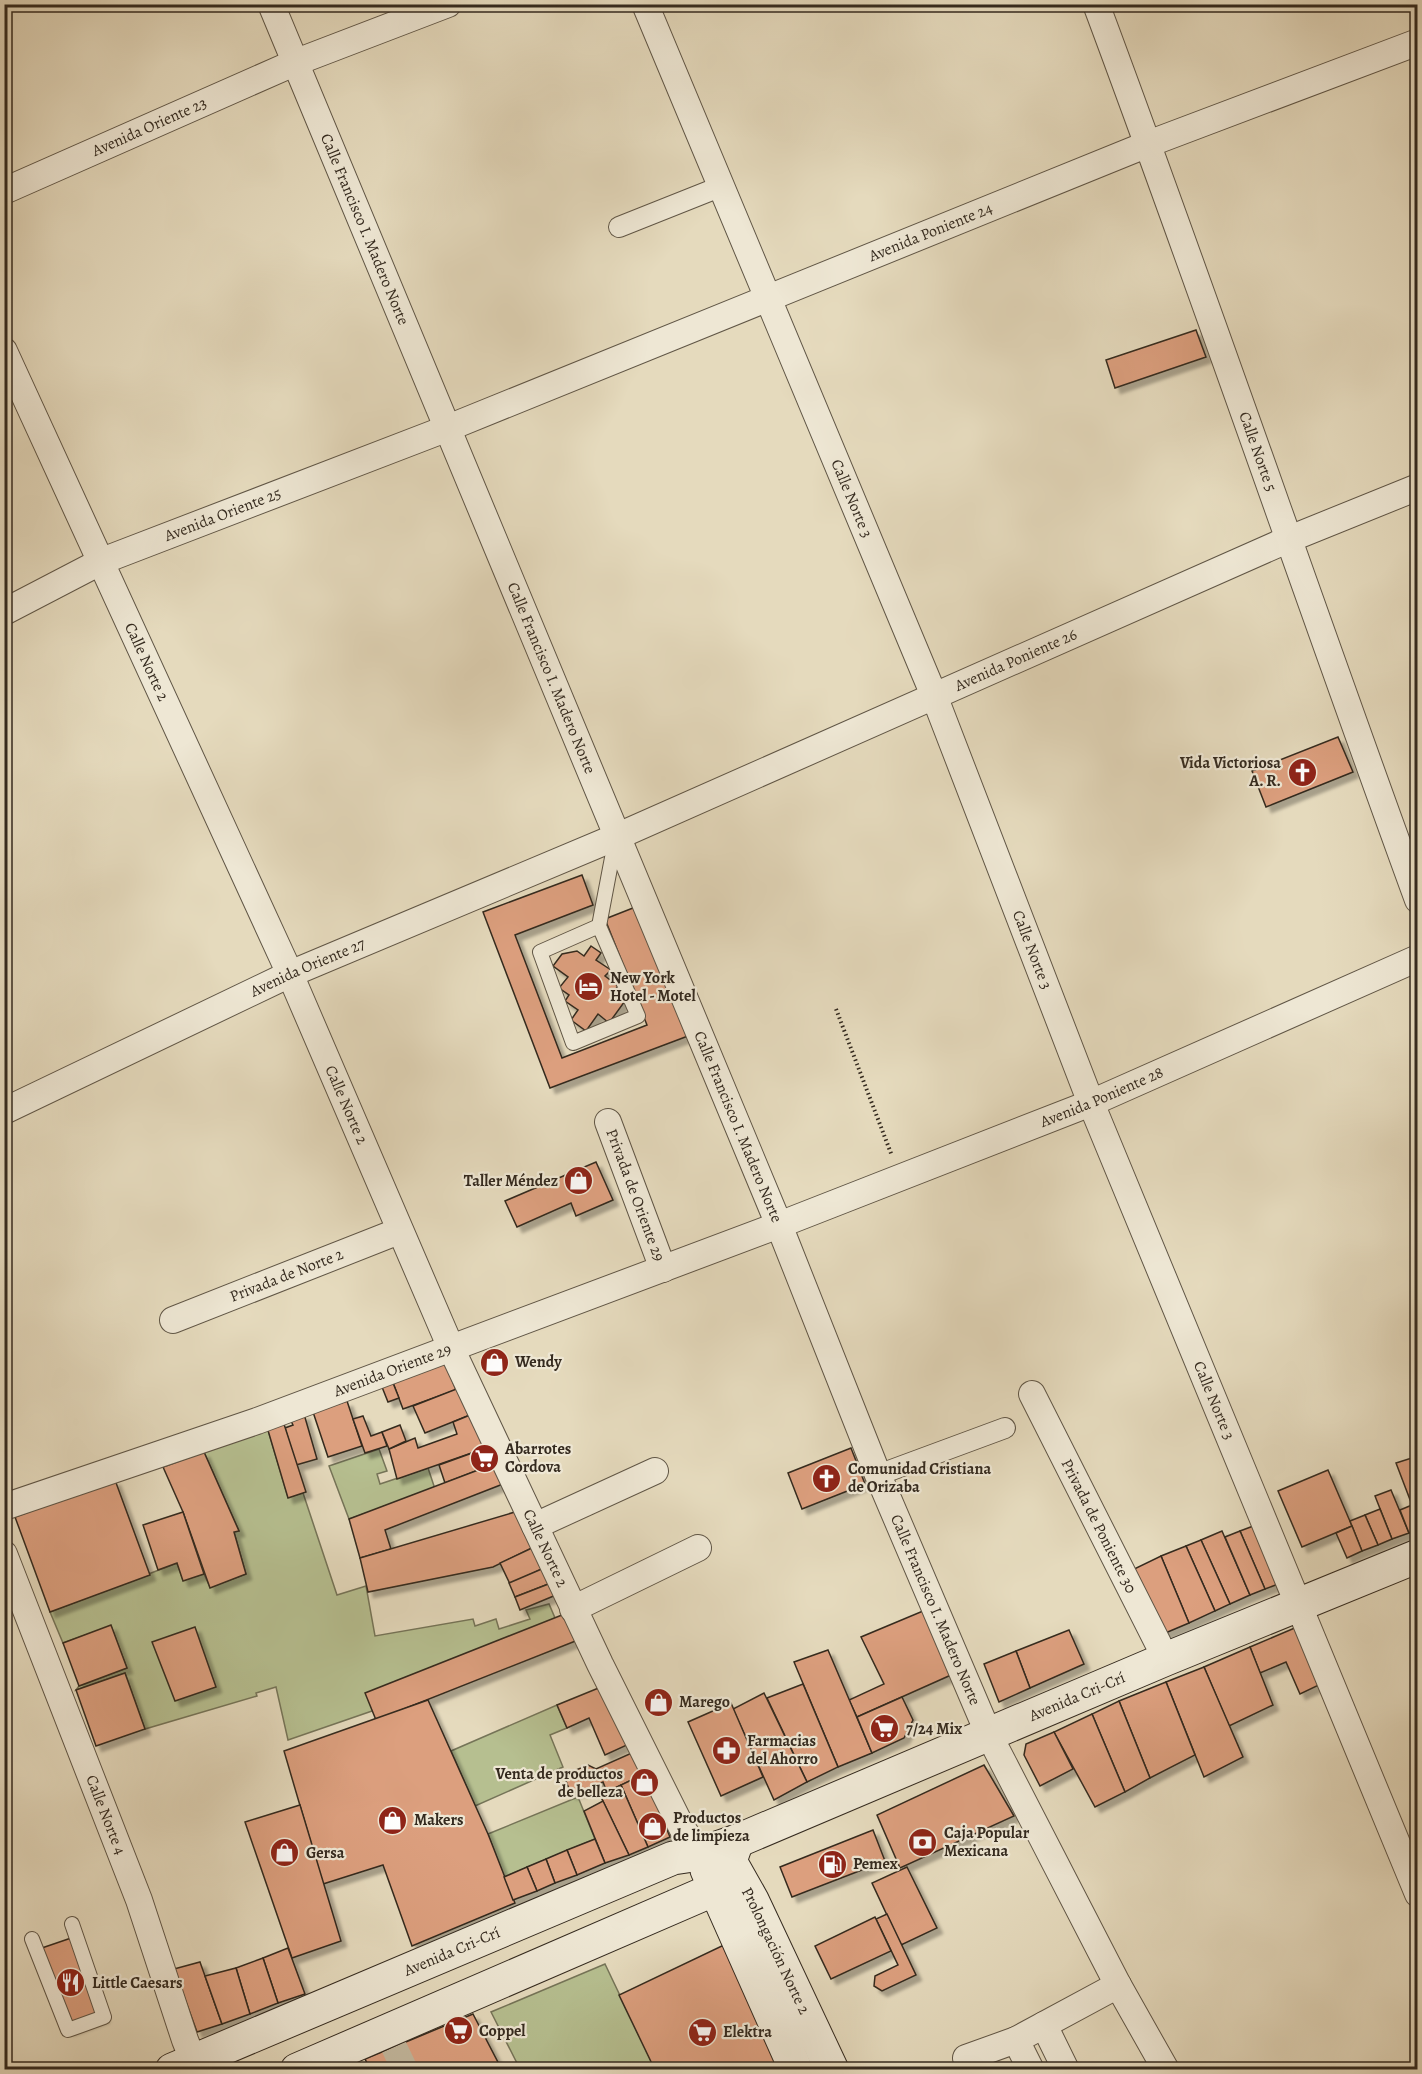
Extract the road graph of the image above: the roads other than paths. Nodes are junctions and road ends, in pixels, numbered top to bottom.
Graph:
1 (271, 4) edge
2 (448, 4) edge
3 (645, 4) edge
4 (1096, 4) edge
5 (1418, 42) edge
6 (294, 63) junction
7 (1148, 144) junction
8 (722, 186) junction
9 (4, 191) edge
10 (619, 227) dead end
11 (767, 297) junction
12 (4, 351) edge
13 (447, 428) junction
14 (1418, 488) edge
15 (1287, 540) junction
16 (102, 561) junction
17 (4, 612) edge
18 (935, 698) junction
19 (616, 837) junction
20 (1418, 900) edge
21 (599, 926) junction
22 (1418, 958) edge
23 (290, 974) junction
24 (1091, 1103) junction
25 (4, 1111) edge
26 (608, 1122) dead end
27 (779, 1225) junction
28 (399, 1231) junction
29 (663, 1269) junction
30 (173, 1320) dead end
31 (451, 1348) junction
32 (1032, 1394) dead end
33 (1005, 1428) dead end
34 (655, 1471) dead end
35 (878, 1475) junction
36 (4, 1507) edge
37 (535, 1526) junction
38 (698, 1548) dead end
39 (4, 1554) edge
40 (1418, 1556) edge
41 (1299, 1604) junction
42 (573, 1609) junction
43 (1166, 1659) junction
44 (989, 1735) junction
45 (720, 1862) junction
46 (1418, 1894) edge
47 (72, 1924) dead end
48 (32, 1940) dead end
49 (1118, 1985) junction
50 (1044, 2025) junction
51 (1016, 2040) junction
52 (966, 2058) dead end
53 (193, 2066) edge
54 (297, 2070) edge
55 (796, 2070) edge
56 (832, 2070) edge
57 (1031, 2070) edge
58 (1066, 2070) edge
59 (1166, 2070) edge

1 - 6 street, Calle Francisco I. Madero Norte
2 - 6 street, Avenida Oriente 23
3 - 8 street, Calle Norte 3
4 - 7 street, Calle Norte 5
5 - 7 street, Avenida Poniente 24
6 - 9 street, Avenida Oriente 23
6 - 13 street, Calle Francisco I. Madero Norte
7 - 11 street, Avenida Poniente 24
7 - 15 street, Calle Norte 5
8 - 10 street
8 - 11 street, Calle Norte 3
11 - 13 street, Avenida Poniente 24
11 - 18 street, Calle Norte 3
12 - 16 street, Calle Norte 2
13 - 16 street, Avenida Oriente 25
13 - 19 street, Calle Francisco I. Madero Norte
14 - 15 street, Avenida Poniente 26
15 - 18 street, Avenida Poniente 26
15 - 20 street, Calle Norte 5
16 - 17 street, Avenida Oriente 25
16 - 23 street, Calle Norte 2
18 - 19 street, Avenida Poniente 26
18 - 24 street, Calle Norte 3
19 - 21 lane
19 - 23 street, Avenida Oriente 27
19 - 27 street, Calle Francisco I. Madero Norte
21 - 21 lane
22 - 24 street, Avenida Poniente 28
23 - 25 street, Avenida Oriente 27
23 - 28 street, Calle Norte 2
24 - 27 street, Avenida Poniente 28
24 - 41 street, Calle Norte 3
26 - 29 street, Privada de Oriente 29
27 - 29 street, Avenida Oriente 29
27 - 35 street, Calle Francisco I. Madero Norte
28 - 30 street, Privada de Norte 2
28 - 31 street, Calle Norte 2
29 - 31 street, Avenida Oriente 29
31 - 36 street, Avenida Oriente 29
31 - 37 street, Calle Norte 2
32 - 43 street, Privada de Poniente 30
33 - 35 street
34 - 37 street
35 - 44 street, Calle Francisco I. Madero Norte
37 - 42 street, Calle Norte 2
38 - 42 street
39 - 53 street, Calle Norte 4
40 - 41 main road, Avenida Cri-Crí
41 - 43 main road, Avenida Cri-Crí
41 - 46 street, Calle Norte 3
42 - 45 street, Calle Norte 2
43 - 44 main road, Avenida Cri-Crí
44 - 45 main road, Avenida Cri-Crí
44 - 49 street, Calle Francisco I. Madero Norte
45 - 53 main road, Avenida Cri-Crí
45 - 54 main road, Avenida Cri-Crí
45 - 55 main road, Prolongación Norte 2
45 - 56 main road, Prolongación Norte 2
47 - 48 lane
49 - 50 street
49 - 59 street, Calle Francisco I. Madero Norte
50 - 51 street
50 - 58 street
51 - 52 street
51 - 57 street

